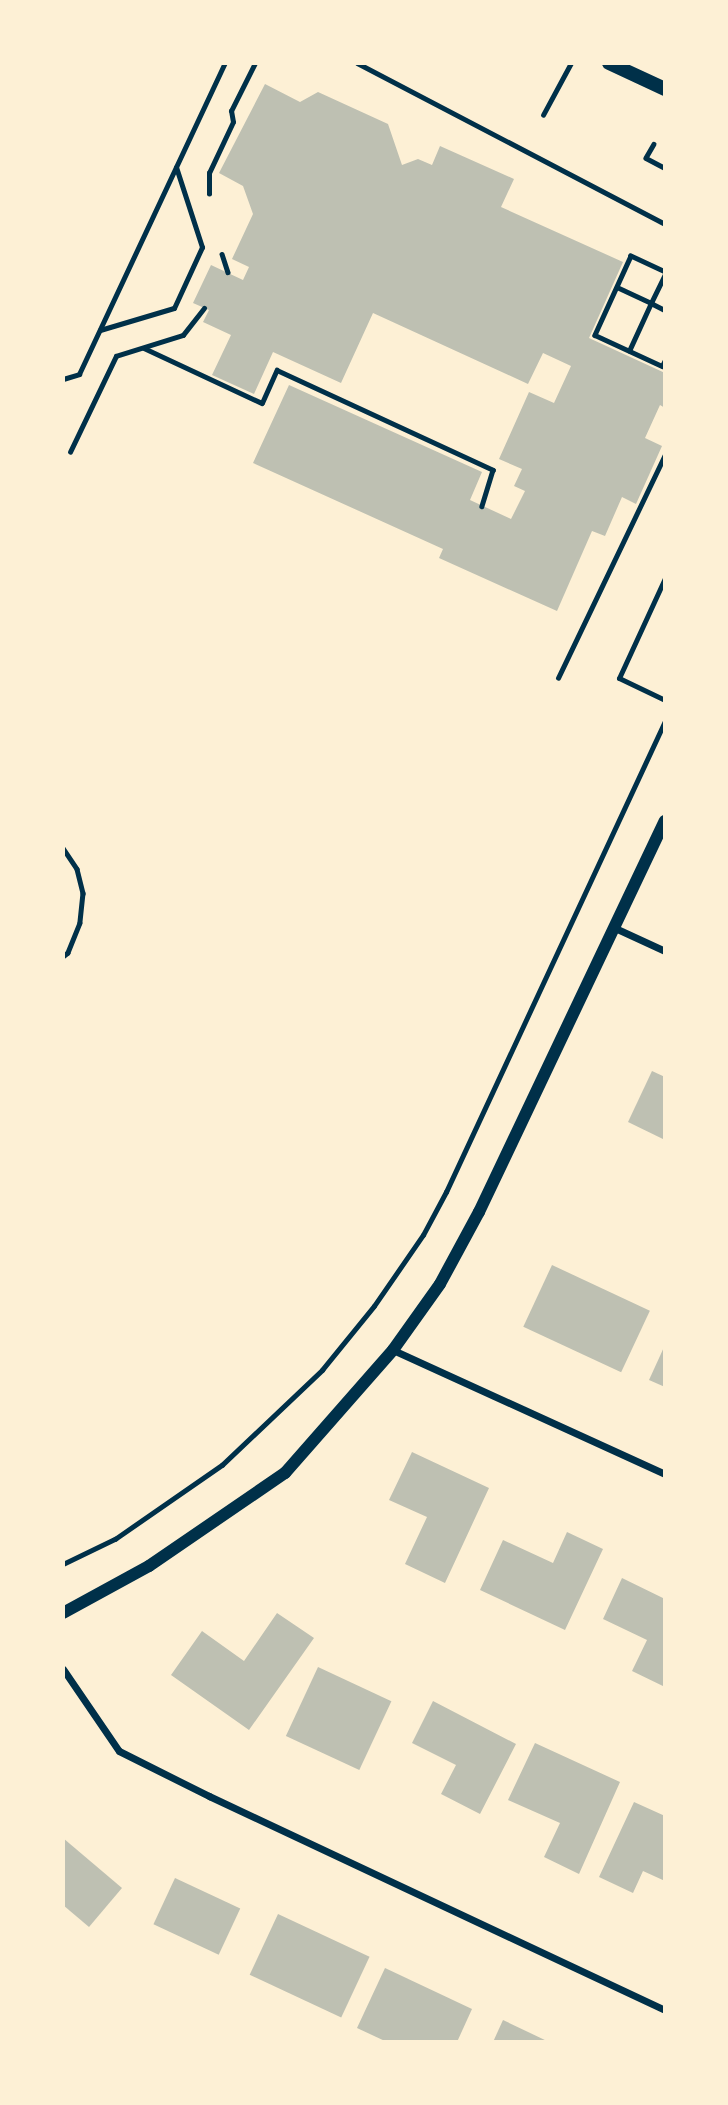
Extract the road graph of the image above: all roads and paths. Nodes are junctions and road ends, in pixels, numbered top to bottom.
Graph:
1 (225, 63) edge
2 (255, 63) edge
3 (357, 63) edge
4 (571, 63) edge
5 (609, 63) edge
6 (665, 89) edge
7 (543, 115) dead end
8 (654, 144) dead end
9 (176, 167) junction
10 (665, 168) edge
11 (209, 199) dead end
12 (665, 224) edge
13 (220, 248) dead end
14 (228, 272) dead end
15 (665, 273) edge
16 (617, 287) junction
17 (651, 303) junction
18 (204, 308) dead end
19 (665, 310) edge
20 (99, 331) junction
21 (144, 348) junction
22 (629, 351) junction
23 (665, 360) edge
24 (63, 379) edge
25 (70, 452) dead end
26 (665, 455) edge
27 (482, 506) dead end
28 (665, 578) edge
29 (558, 678) dead end
30 (665, 700) edge
31 (665, 720) edge
32 (665, 821) edge
33 (63, 848) edge
34 (615, 928) junction
35 (665, 951) edge
36 (63, 957) edge
37 (393, 1350) junction
38 (665, 1474) edge
39 (63, 1564) edge
40 (63, 1613) edge
41 (63, 1669) edge
42 (665, 2010) edge

1 - 9 lane
2 - 11 path
3 - 12 lane
4 - 7 path
5 - 6 main road
8 - 10 path
9 - 20 lane
9 - 20 lane
13 - 14 path
15 - 16 path
15 - 17 path
16 - 17 path
16 - 22 path
17 - 19 path
17 - 22 path
18 - 21 path
20 - 24 lane
21 - 25 path
21 - 27 path
22 - 23 path
26 - 29 path
28 - 30 lane
31 - 39 path
32 - 34 street
33 - 36 path
34 - 35 street
34 - 37 street
37 - 38 street
37 - 40 street
41 - 42 street

